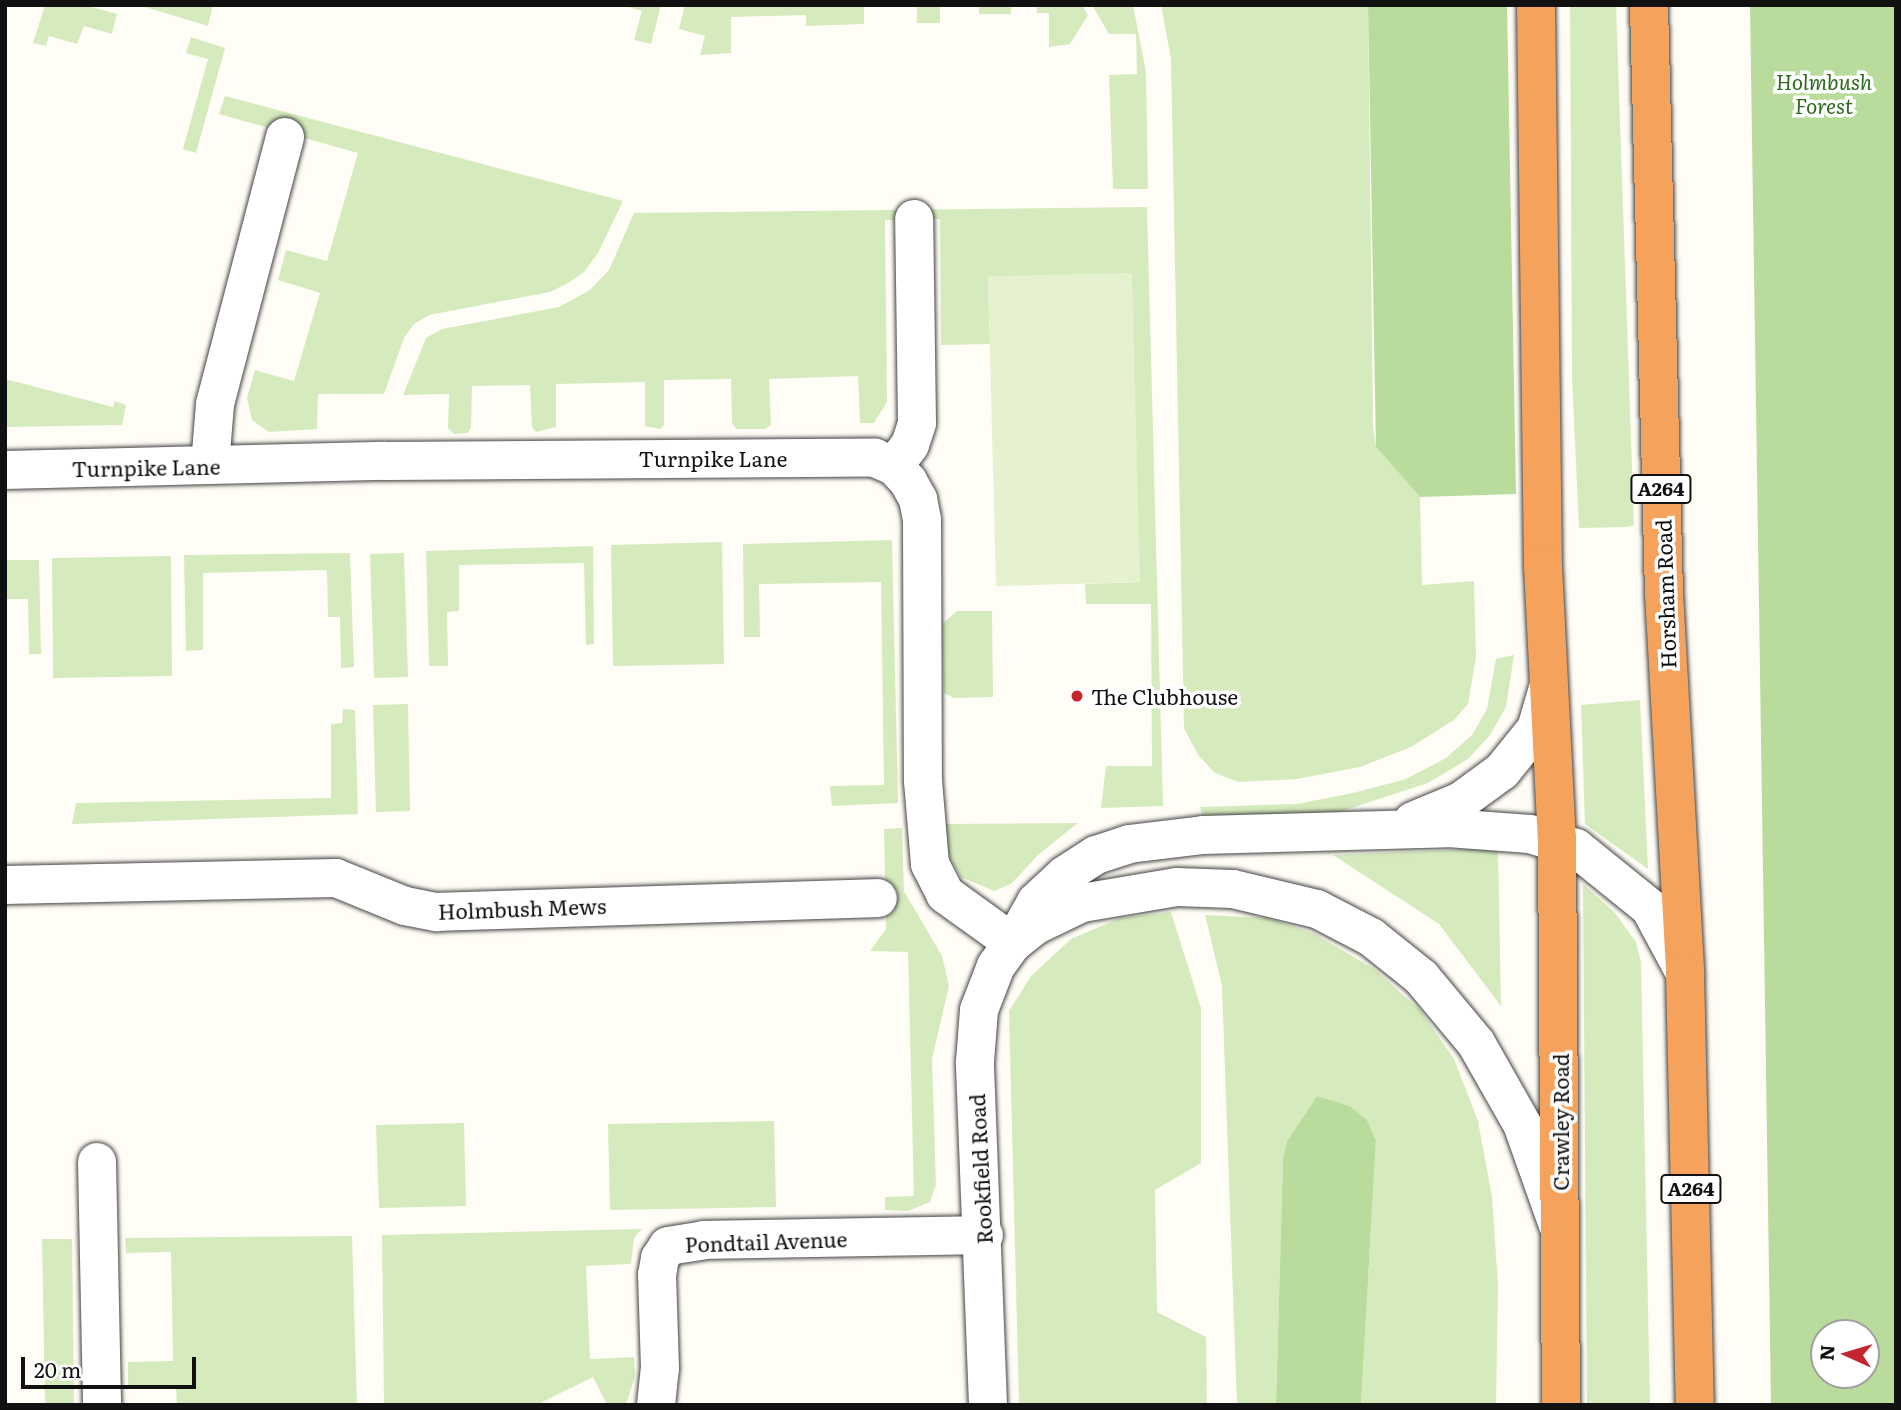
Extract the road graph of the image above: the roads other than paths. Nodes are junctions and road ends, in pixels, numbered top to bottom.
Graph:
1 (1536, 5) edge
2 (1649, 5) edge
3 (285, 137) dead end
4 (914, 219) dead end
5 (211, 465) junction
6 (894, 466) junction
7 (5, 470) edge
8 (1548, 688) junction
9 (1394, 827) junction
10 (1557, 839) junction
11 (5, 885) edge
12 (878, 898) dead end
13 (1024, 934) junction
14 (1685, 973) junction
15 (97, 1162) dead end
16 (1560, 1230) junction
17 (984, 1235) junction
18 (102, 1405) edge
19 (656, 1405) edge
20 (988, 1405) edge
21 (1561, 1405) edge
22 (1695, 1405) edge

1 - 8 highway
2 - 14 highway, Horsham Road / A264
3 - 5 street
4 - 6 street
5 - 6 street, Turnpike Lane
5 - 7 street, Turnpike Lane
6 - 13 street
8 - 9 street, Rookfield Road
8 - 10 highway
9 - 10 street, Rookfield Road
9 - 13 street, Rookfield Road
10 - 14 street, Rookfield Road
10 - 16 highway, Crawley Road
11 - 12 street, Holmbush Mews
13 - 16 street
13 - 17 street, Rookfield Road
14 - 22 highway, A264
15 - 18 street
16 - 21 highway, Crawley Road
17 - 19 street, Pondtail Avenue
17 - 20 street, Rookfield Road

